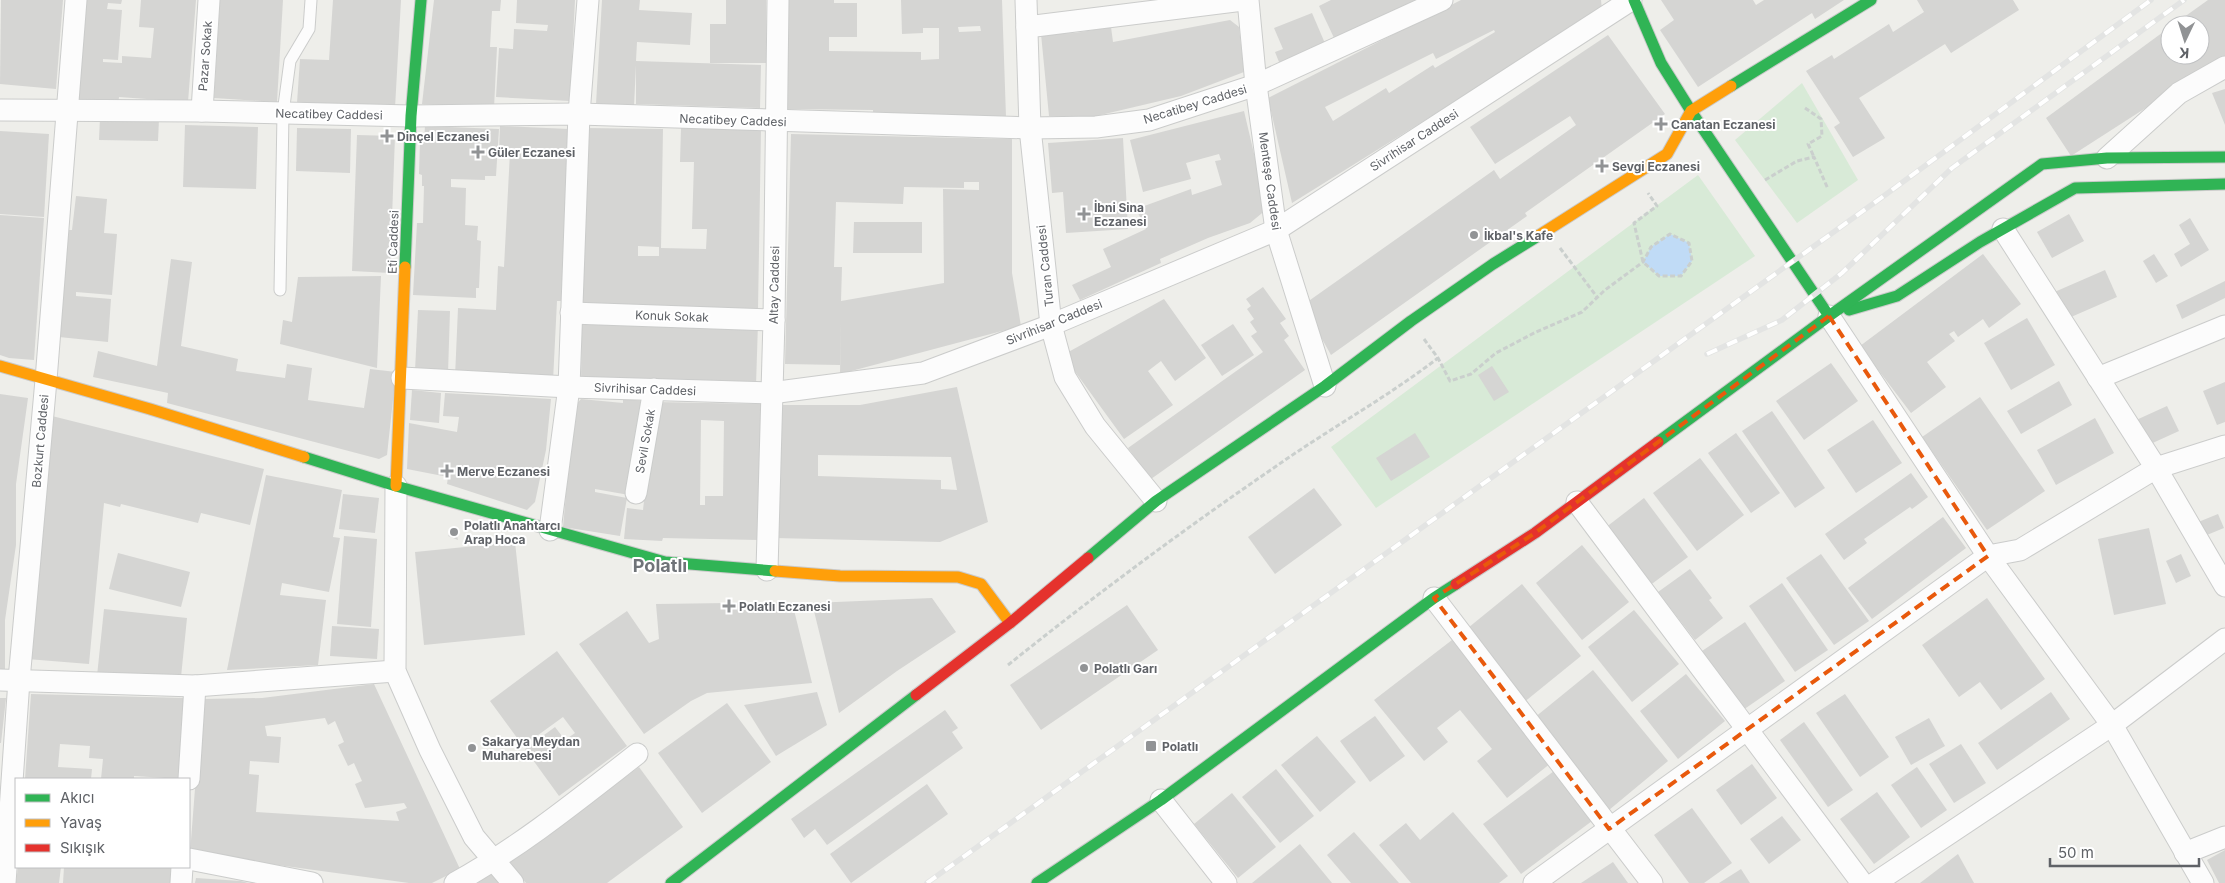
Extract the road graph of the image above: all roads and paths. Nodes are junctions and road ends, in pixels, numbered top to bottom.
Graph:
1 (76, 0) edge
2 (209, 0) edge
3 (311, 0) edge
4 (420, 0) edge
5 (588, 0) edge
6 (778, 0) edge
7 (1026, 0) edge
8 (1242, 0) edge
9 (1248, 0) edge
10 (1442, 0) edge
11 (1633, 0) edge
12 (1871, 0) edge
13 (1027, 27) junction
14 (2225, 67) edge
15 (1256, 85) junction
16 (1805, 108) dead end
17 (0, 110) edge
18 (67, 110) junction
19 (202, 111) junction
20 (1691, 111) junction
21 (284, 113) junction
22 (579, 114) junction
23 (412, 116) junction
24 (776, 121) junction
25 (1030, 128) junction
26 (2225, 156) edge
27 (1814, 157) junction
28 (2107, 158) junction
29 (1635, 174) junction
30 (2225, 184) edge
31 (1828, 189) dead end
32 (1745, 192) junction
33 (1547, 229) junction
34 (2003, 229) junction
35 (1276, 230) junction
36 (1643, 262) junction
37 (280, 290) dead end
38 (1598, 297) junction
39 (571, 313) junction
40 (1829, 316) junction
41 (774, 320) junction
42 (1411, 321) junction
43 (1051, 325) junction
44 (2225, 326) edge
45 (1438, 358) junction
46 (0, 366) edge
47 (402, 378) junction
48 (2098, 378) junction
49 (46, 380) junction
50 (1325, 386) junction
51 (568, 387) junction
52 (654, 389) junction
53 (771, 393) junction
54 (2225, 446) edge
55 (2156, 468) junction
56 (396, 486) junction
57 (636, 493) dead end
58 (1156, 501) junction
59 (1576, 502) junction
60 (550, 530) junction
61 (1988, 556) junction
62 (767, 570) junction
63 (2225, 586) edge
64 (1434, 598) junction
65 (1010, 623) junction
66 (2225, 639) edge
67 (1008, 666) dead end
68 (395, 671) junction
69 (9, 680) edge
70 (195, 686) junction
71 (2112, 725) junction
72 (1747, 730) junction
73 (637, 754) dead end
74 (189, 778) edge
75 (1161, 800) junction
76 (1609, 829) junction
77 (8, 830) edge
78 (2225, 837) edge
79 (2185, 853) junction
80 (190, 859) edge
81 (494, 861) junction
82 (182, 868) edge
83 (5, 883) edge
84 (181, 883) edge
85 (312, 883) edge
86 (455, 883) edge
87 (513, 883) edge
88 (671, 883) edge
89 (1037, 883) edge
90 (1226, 883) edge
91 (1534, 883) edge
92 (1652, 883) edge
93 (1862, 883) edge
94 (1875, 883) edge
95 (2203, 883) edge

1 - 18 street, Bozkurt Caddesi
2 - 19 street, Pazar Sokak
3 - 21 lane
4 - 23 street, Eti Caddesi
5 - 22 street
6 - 24 street, Altay Caddesi
7 - 13 street, Turan Caddesi
8 - 13 street
9 - 15 street, Menteşe Caddesi
10 - 15 street, Necatibey Caddesi
11 - 20 street
11 - 35 street, Sivrihisar Caddesi
12 - 20 street
13 - 25 street, Turan Caddesi
14 - 28 street
15 - 25 street, Necatibey Caddesi
15 - 35 street, Menteşe Caddesi
16 - 27 path
17 - 18 street, Necatibey Caddesi
18 - 19 street, Necatibey Caddesi
18 - 49 street, Bozkurt Caddesi
19 - 21 street, Necatibey Caddesi
20 - 29 street
20 - 32 street
21 - 23 street, Necatibey Caddesi
21 - 37 lane
22 - 23 street, Necatibey Caddesi
22 - 24 street, Necatibey Caddesi
22 - 39 street
23 - 47 street, Eti Caddesi
24 - 25 street, Necatibey Caddesi
24 - 41 street, Altay Caddesi
25 - 43 street, Turan Caddesi
26 - 28 street
27 - 31 path
27 - 32 path
28 - 40 street
29 - 33 street
29 - 36 path
30 - 34 street
32 - 40 street
33 - 38 path
33 - 42 street
34 - 40 street
34 - 48 street
35 - 43 street, Sivrihisar Caddesi
35 - 50 street, Menteşe Caddesi
36 - 36 path
36 - 38 path
38 - 45 path
39 - 41 street, Konuk Sokak
39 - 51 street
40 - 59 street
40 - 61 street
41 - 53 street, Altay Caddesi
42 - 45 path
42 - 50 street
43 - 53 street, Sivrihisar Caddesi
43 - 58 street, Turan Caddesi
44 - 48 street
45 - 67 path
46 - 49 street
47 - 51 street, Sivrihisar Caddesi
47 - 56 street, Eti Caddesi
48 - 55 street
49 - 56 street
49 - 69 street, Bozkurt Caddesi
50 - 58 street
51 - 52 street, Sivrihisar Caddesi
51 - 60 street
52 - 53 street, Sivrihisar Caddesi
52 - 57 street, Sevil Sokak
53 - 62 street, Altay Caddesi
54 - 55 street
55 - 61 street
55 - 63 street
56 - 60 street
56 - 68 street
58 - 65 street
59 - 64 street
59 - 72 street
60 - 62 street
61 - 71 street
61 - 72 street
62 - 65 street
64 - 75 street
64 - 76 street
65 - 88 street
66 - 71 street
68 - 70 street
68 - 81 street
69 - 70 street
69 - 77 street, Bozkurt Caddesi
70 - 74 street
71 - 79 street
71 - 94 street
72 - 76 street
72 - 93 street
73 - 81 street
75 - 89 street
75 - 90 street
76 - 91 street
76 - 92 street
77 - 83 street, Bozkurt Caddesi
78 - 79 street
79 - 95 street
80 - 85 street
81 - 86 street
81 - 87 street
82 - 84 street

